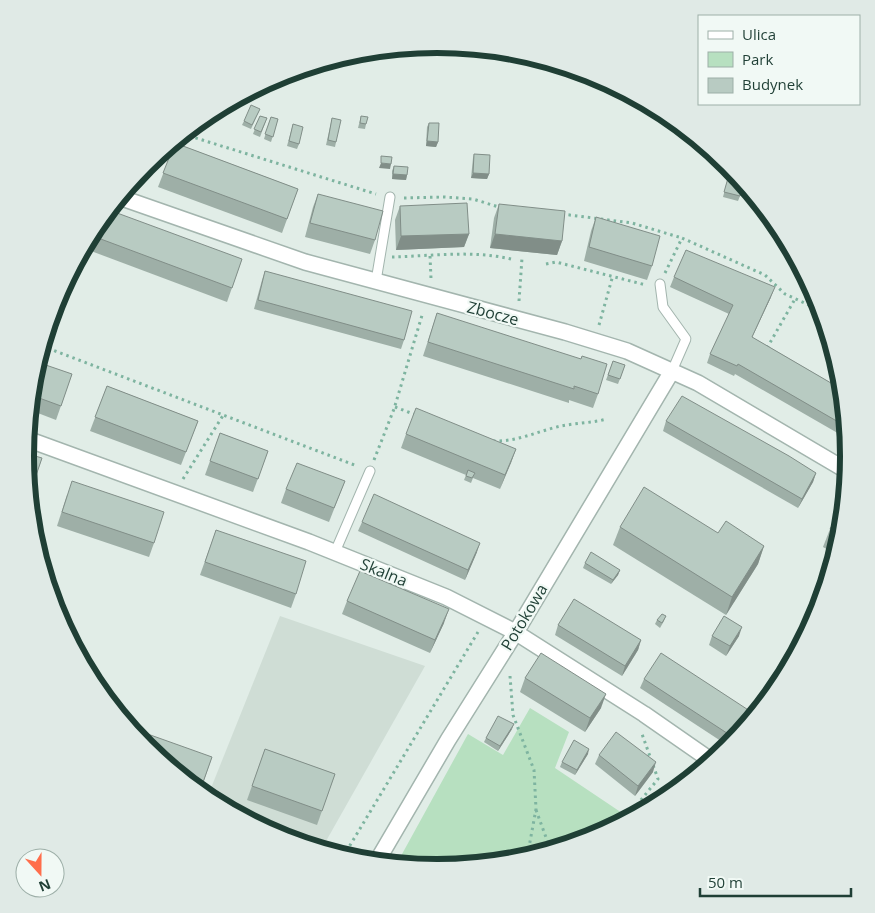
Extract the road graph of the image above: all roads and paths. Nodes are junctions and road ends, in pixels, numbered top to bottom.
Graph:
1 (191, 137) edge
2 (390, 197) junction
3 (126, 199) edge
4 (508, 208) edge
5 (555, 213) edge
6 (682, 238) junction
7 (430, 256) junction
8 (381, 257) junction
9 (522, 258) dead end
10 (511, 259) dead end
11 (546, 264) dead end
12 (613, 275) junction
13 (376, 281) junction
14 (432, 282) dead end
15 (659, 286) junction
16 (795, 299) junction
17 (426, 304) dead end
18 (518, 307) dead end
19 (813, 307) edge
20 (598, 330) dead end
21 (49, 349) edge
22 (766, 349) edge
23 (672, 372) junction
24 (395, 407) junction
25 (224, 414) junction
26 (421, 417) edge
27 (607, 419) dead end
28 (489, 441) edge
29 (35, 442) edge
30 (841, 468) edge
31 (370, 471) junction
32 (181, 483) dead end
33 (335, 552) junction
34 (487, 618) junction
35 (515, 632) junction
36 (510, 672) dead end
37 (641, 732) dead end
38 (707, 758) edge
39 (536, 809) junction
40 (634, 809) edge
41 (548, 844) edge
42 (348, 849) edge
43 (529, 849) edge
44 (380, 856) edge

1 - 2 path
2 - 4 path
2 - 8 lane
3 - 13 street, Zbocze
5 - 6 path
6 - 15 path
6 - 16 path
7 - 8 path
7 - 10 path
7 - 14 path
8 - 13 lane
9 - 18 path
11 - 12 path
12 - 15 path
12 - 20 path
13 - 23 street, Zbocze
15 - 23 lane
16 - 19 path
16 - 22 path
17 - 24 path
21 - 25 path
23 - 30 street, Zbocze
23 - 35 street, Potokowa
24 - 26 path
24 - 31 path
25 - 31 path
25 - 32 path
27 - 28 path
29 - 33 street, Skalna
31 - 33 lane
33 - 34 street, Skalna
34 - 35 street, Skalna
34 - 42 path
35 - 38 street, Skalna
35 - 44 street, Potokowa
36 - 39 path
37 - 40 path
39 - 41 path
39 - 43 path

